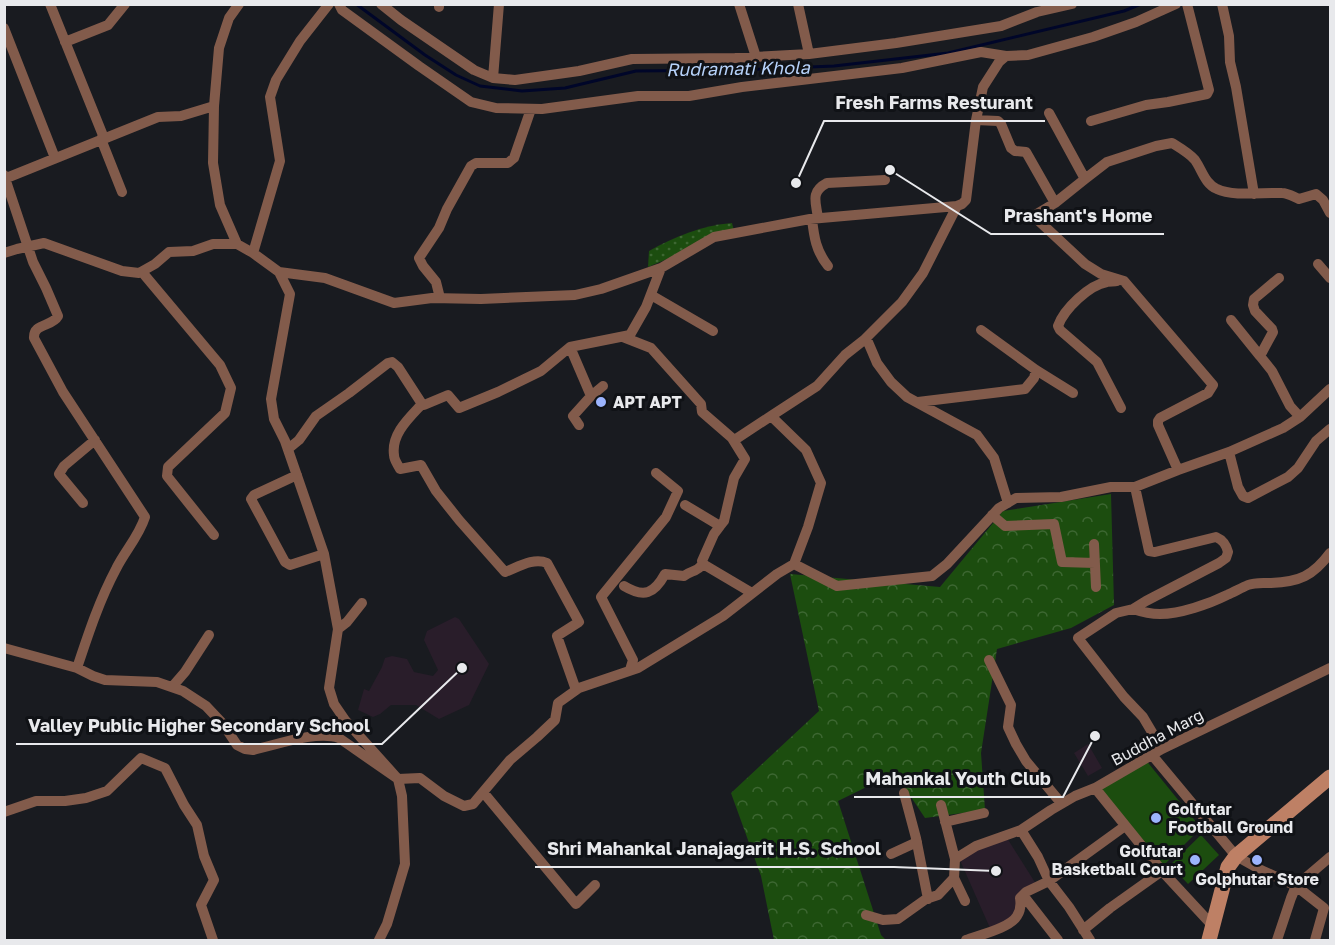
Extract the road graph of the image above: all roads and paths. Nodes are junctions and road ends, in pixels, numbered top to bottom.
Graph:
1 (50, 4) edge
2 (125, 4) edge
3 (239, 4) edge
4 (329, 4) edge
5 (339, 4) edge
6 (381, 4) edge
7 (500, 4) edge
8 (739, 4) edge
9 (798, 4) edge
10 (1071, 4) edge
11 (1176, 4) edge
12 (1187, 4) edge
13 (1222, 4) edge
14 (1028, 10) edge
15 (4, 28) edge
16 (65, 42) junction
17 (809, 54) junction
18 (1006, 56) junction
19 (756, 57) junction
20 (493, 78) junction
21 (214, 106) junction
22 (531, 109) junction
23 (1049, 113) dead end
24 (976, 120) junction
25 (1091, 121) dead end
26 (102, 139) junction
27 (55, 158) junction
28 (5, 177) edge
29 (1085, 179) junction
30 (885, 180) dead end
31 (122, 192) dead end
32 (1254, 194) junction
33 (1055, 203) junction
34 (957, 206) junction
35 (1330, 213) edge
36 (815, 219) junction
37 (237, 244) junction
38 (29, 248) junction
39 (4, 253) edge
40 (253, 254) junction
41 (1318, 264) dead end
42 (828, 266) dead end
43 (661, 267) junction
44 (142, 272) junction
45 (279, 272) junction
46 (1279, 278) dead end
47 (1330, 278) edge
48 (1124, 281) junction
49 (651, 295) junction
50 (440, 298) junction
51 (1232, 320) dead end
52 (981, 330) dead end
53 (713, 331) dead end
54 (622, 337) junction
55 (864, 340) junction
56 (570, 347) junction
57 (1260, 356) junction
58 (1036, 370) junction
59 (603, 386) dead end
60 (1330, 389) edge
61 (1073, 393) dead end
62 (591, 396) junction
63 (918, 402) junction
64 (422, 404) junction
65 (1121, 408) dead end
66 (771, 416) junction
67 (1300, 417) junction
68 (579, 425) dead end
69 (1330, 429) edge
70 (732, 438) junction
71 (95, 440) junction
72 (288, 449) junction
73 (1229, 452) junction
74 (1178, 470) junction
75 (656, 472) dead end
76 (297, 475) junction
77 (1135, 487) junction
78 (1008, 502) junction
79 (83, 503) dead end
80 (685, 506) dead end
81 (992, 515) junction
82 (720, 526) junction
83 (214, 536) dead end
84 (1094, 544) dead end
85 (1330, 553) edge
86 (324, 554) junction
87 (1095, 563) junction
88 (703, 564) junction
89 (794, 564) junction
90 (624, 586) dead end
91 (1096, 587) dead end
92 (752, 593) junction
93 (362, 603) dead end
94 (1132, 609) junction
95 (338, 629) junction
96 (209, 635) dead end
97 (4, 648) edge
98 (989, 660) dead end
99 (77, 669) junction
100 (630, 670) junction
101 (1328, 673) edge
102 (172, 687) junction
103 (576, 690) junction
104 (1157, 752) junction
105 (1330, 777) edge
106 (398, 779) junction
107 (1095, 788) junction
108 (483, 792) junction
109 (904, 793) dead end
110 (1062, 803) junction
111 (941, 805) dead end
112 (4, 812) edge
113 (984, 813) dead end
114 (945, 822) junction
115 (1125, 826) junction
116 (1021, 830) junction
117 (917, 842) junction
118 (891, 854) dead end
119 (1236, 856) junction
120 (1330, 857) edge
121 (955, 859) junction
122 (1162, 872) junction
123 (954, 878) junction
124 (1049, 881) junction
125 (595, 885) dead end
126 (1296, 886) junction
127 (1023, 895) junction
128 (928, 899) junction
129 (965, 901) dead end
130 (1328, 904) edge
131 (866, 915) dead end
132 (1083, 930) junction
133 (1211, 933) edge
134 (213, 940) edge
135 (379, 940) edge
136 (966, 940) edge
137 (1058, 940) edge
138 (1090, 940) edge
139 (1277, 940) edge
140 (1315, 940) edge

1 - 16 street
2 - 16 street
3 - 21 street
4 - 40 street
5 - 22 street
6 - 20 street
7 - 20 street
8 - 19 street
9 - 17 street
10 - 14 street
11 - 18 street
12 - 25 street
13 - 32 street
14 - 17 street
15 - 27 street
16 - 26 street
17 - 19 street
18 - 22 street
18 - 24 street
19 - 20 street
21 - 26 street
21 - 37 street
22 - 50 street
23 - 29 street
24 - 33 street
24 - 34 street
26 - 27 street
26 - 31 street
27 - 28 street
28 - 38 street
29 - 32 street
29 - 33 street
30 - 36 street
32 - 35 street
33 - 48 street
34 - 36 street
34 - 55 street
36 - 42 street
36 - 43 street
37 - 40 street
37 - 44 street
38 - 39 street
38 - 44 street
38 - 71 street
40 - 45 street
41 - 47 street
43 - 49 street
43 - 50 street
44 - 83 street
45 - 50 street
45 - 72 street
46 - 57 street
48 - 65 street
48 - 74 street
49 - 53 street
49 - 54 street
51 - 57 street
52 - 58 street
54 - 56 street
54 - 70 street
55 - 63 street
55 - 66 street
56 - 62 street
56 - 64 street
57 - 67 street
58 - 61 street
58 - 63 street
59 - 62 street
60 - 67 street
62 - 68 street
63 - 78 street
64 - 72 street
64 - 103 street
66 - 70 street
66 - 89 street
67 - 73 street
69 - 73 street
70 - 82 street
71 - 79 street
71 - 99 street
72 - 76 street
73 - 74 street
74 - 77 street
75 - 100 street
76 - 86 street
76 - 86 street
77 - 78 street
77 - 94 street
78 - 81 street
80 - 82 street
81 - 87 street
81 - 89 street
82 - 88 street
84 - 87 street
85 - 94 street
86 - 95 street
87 - 91 street
88 - 90 street
88 - 92 street
89 - 92 street
92 - 100 street
93 - 95 street
94 - 104 street
95 - 106 street
96 - 102 street
97 - 99 street
98 - 110 street
99 - 102 street
100 - 103 street
101 - 104 street, Buddha Marg
102 - 106 street
103 - 108 street
104 - 107 street, Buddha Marg
104 - 119 street
105 - 119 main road
106 - 108 street
106 - 135 street
107 - 110 street, Buddha Marg
107 - 115 street
108 - 125 street
109 - 117 street
110 - 116 street, Buddha Marg
111 - 114 street
112 - 134 street
113 - 114 street
114 - 121 street
115 - 122 street
115 - 124 street
116 - 121 street, Buddha Marg
116 - 124 street
117 - 118 street
117 - 128 street
119 - 126 street
119 - 133 main road
120 - 126 street
121 - 123 street
122 - 132 street
122 - 133 street
123 - 128 street
123 - 129 street
124 - 127 street
124 - 132 street
126 - 130 street
126 - 139 street
127 - 136 street
127 - 137 street
128 - 131 street
130 - 140 street
132 - 138 street

